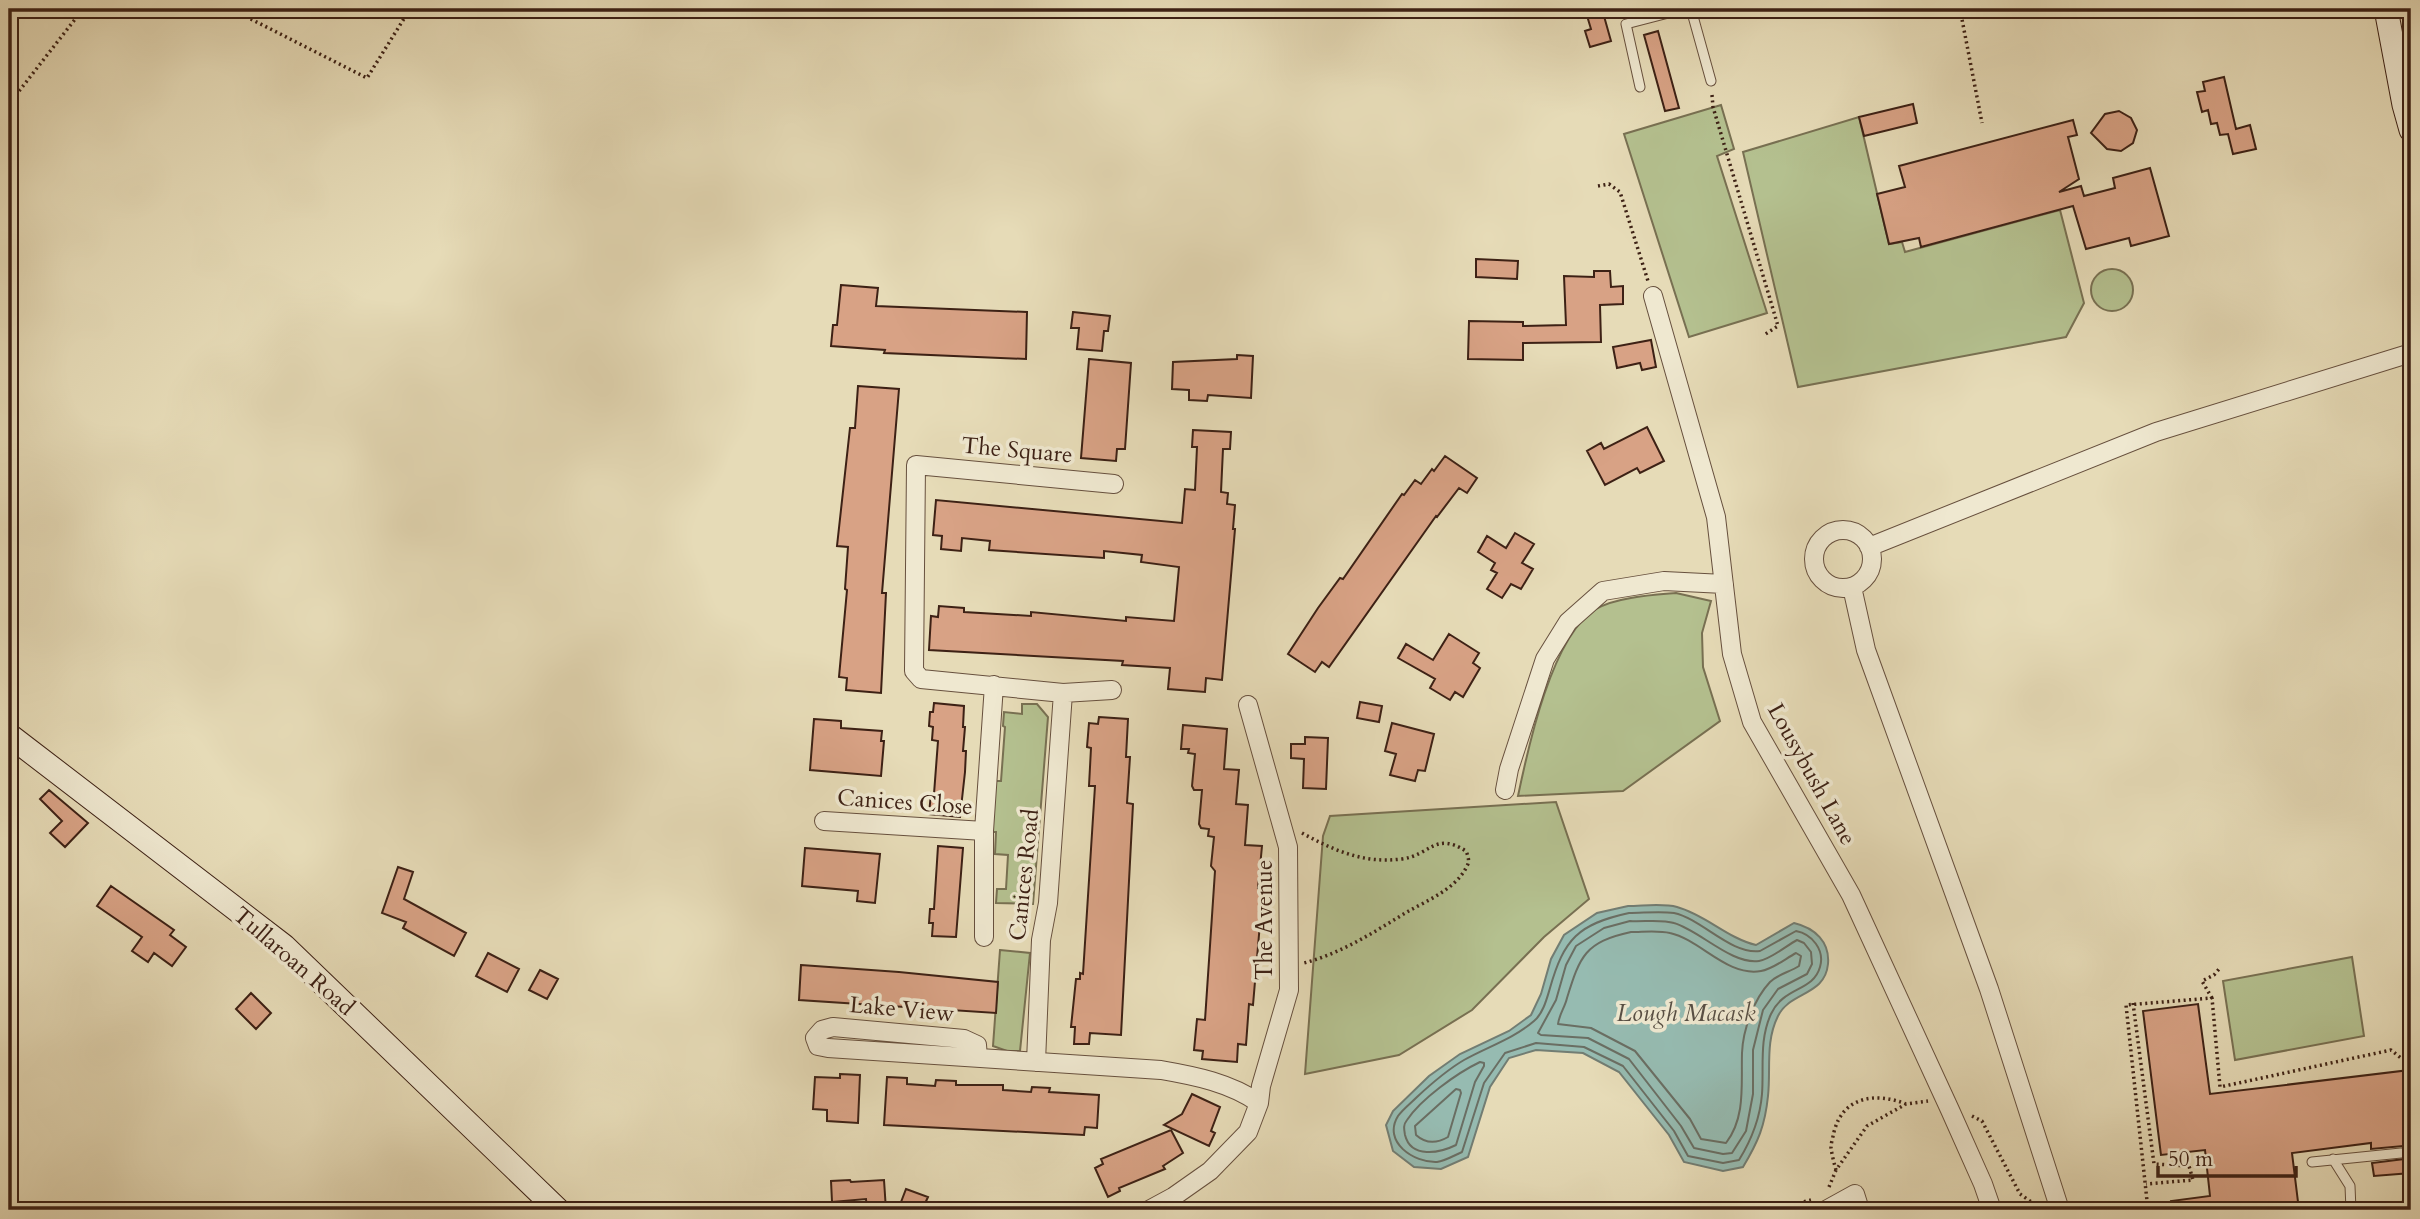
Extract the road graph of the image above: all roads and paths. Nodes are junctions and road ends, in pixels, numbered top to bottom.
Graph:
1 (83, 9) edge
2 (230, 9) edge
3 (410, 9) edge
4 (1685, 9) edge
5 (1691, 9) edge
6 (1960, 9) edge
7 (2386, 9) edge
8 (1712, 81) joint
9 (1640, 87) dead end
10 (9, 104) edge
11 (1982, 123) dead end
12 (2411, 131) edge
13 (1598, 186) dead end
14 (1653, 296) joint
15 (1764, 335) dead end
16 (2411, 353) edge
17 (1114, 484) dead end
18 (1869, 547) junction
19 (1724, 584) junction
20 (1852, 587) junction
21 (994, 685) junction
22 (1112, 690) dead end
23 (1063, 693) junction
24 (1248, 705) dead end
25 (9, 735) edge
26 (1505, 790) dead end
27 (1280, 818) junction
28 (824, 821) dead end
29 (984, 831) junction
30 (984, 937) dead end
31 (1290, 964) junction
32 (2219, 969) dead end
33 (2212, 998) junction
34 (2133, 1003) junction
35 (978, 1057) junction
36 (1036, 1062) junction
37 (2411, 1066) edge
38 (1930, 1101) dead end
39 (1259, 1103) junction
40 (1906, 1104) junction
41 (1953, 1117) junction
42 (2401, 1153) dead end
43 (2333, 1159) junction
44 (2312, 1162) dead end
45 (1836, 1170) junction
46 (2146, 1184) junction
47 (2411, 1201) edge
48 (1821, 1202) edge
49 (2060, 1209) edge
50 (558, 1210) edge
51 (1149, 1210) edge
52 (1379, 1210) edge
53 (1486, 1210) edge
54 (1772, 1210) edge
55 (1860, 1210) edge
56 (1992, 1210) edge
57 (2148, 1210) edge
58 (2353, 1210) edge

1 - 10 path
2 - 3 path
4 - 9 lane
5 - 8 lane
6 - 11 path
7 - 12 street
8 - 15 path
13 - 14 path
14 - 19 street, Lousybush Lane
16 - 18 street
17 - 21 street, The Square
18 - 20 street
18 - 20 street
19 - 26 street
19 - 41 street, Lousybush Lane
20 - 49 street
21 - 23 street
21 - 29 street, Canices Close
22 - 23 street
23 - 36 street, Canices Road
24 - 27 street, The Avenue
25 - 50 street, Tullaroan Road
27 - 31 street, The Avenue
27 - 31 path
28 - 29 street, Canices Close
29 - 30 street, Canices Close
31 - 39 street, The Avenue
32 - 33 path
33 - 34 path
33 - 37 path
34 - 46 path
34 - 46 path
35 - 35 street, Lake View
35 - 36 street, Lake View
36 - 39 street, Lake View
38 - 40 path
39 - 51 street, The Avenue
40 - 45 path
40 - 45 path
41 - 49 path
41 - 56 street, Lousybush Lane
42 - 43 lane
43 - 44 lane
43 - 58 lane
45 - 48 path
46 - 57 path
47 - 58 path
48 - 54 path
48 - 55 street
52 - 53 path

